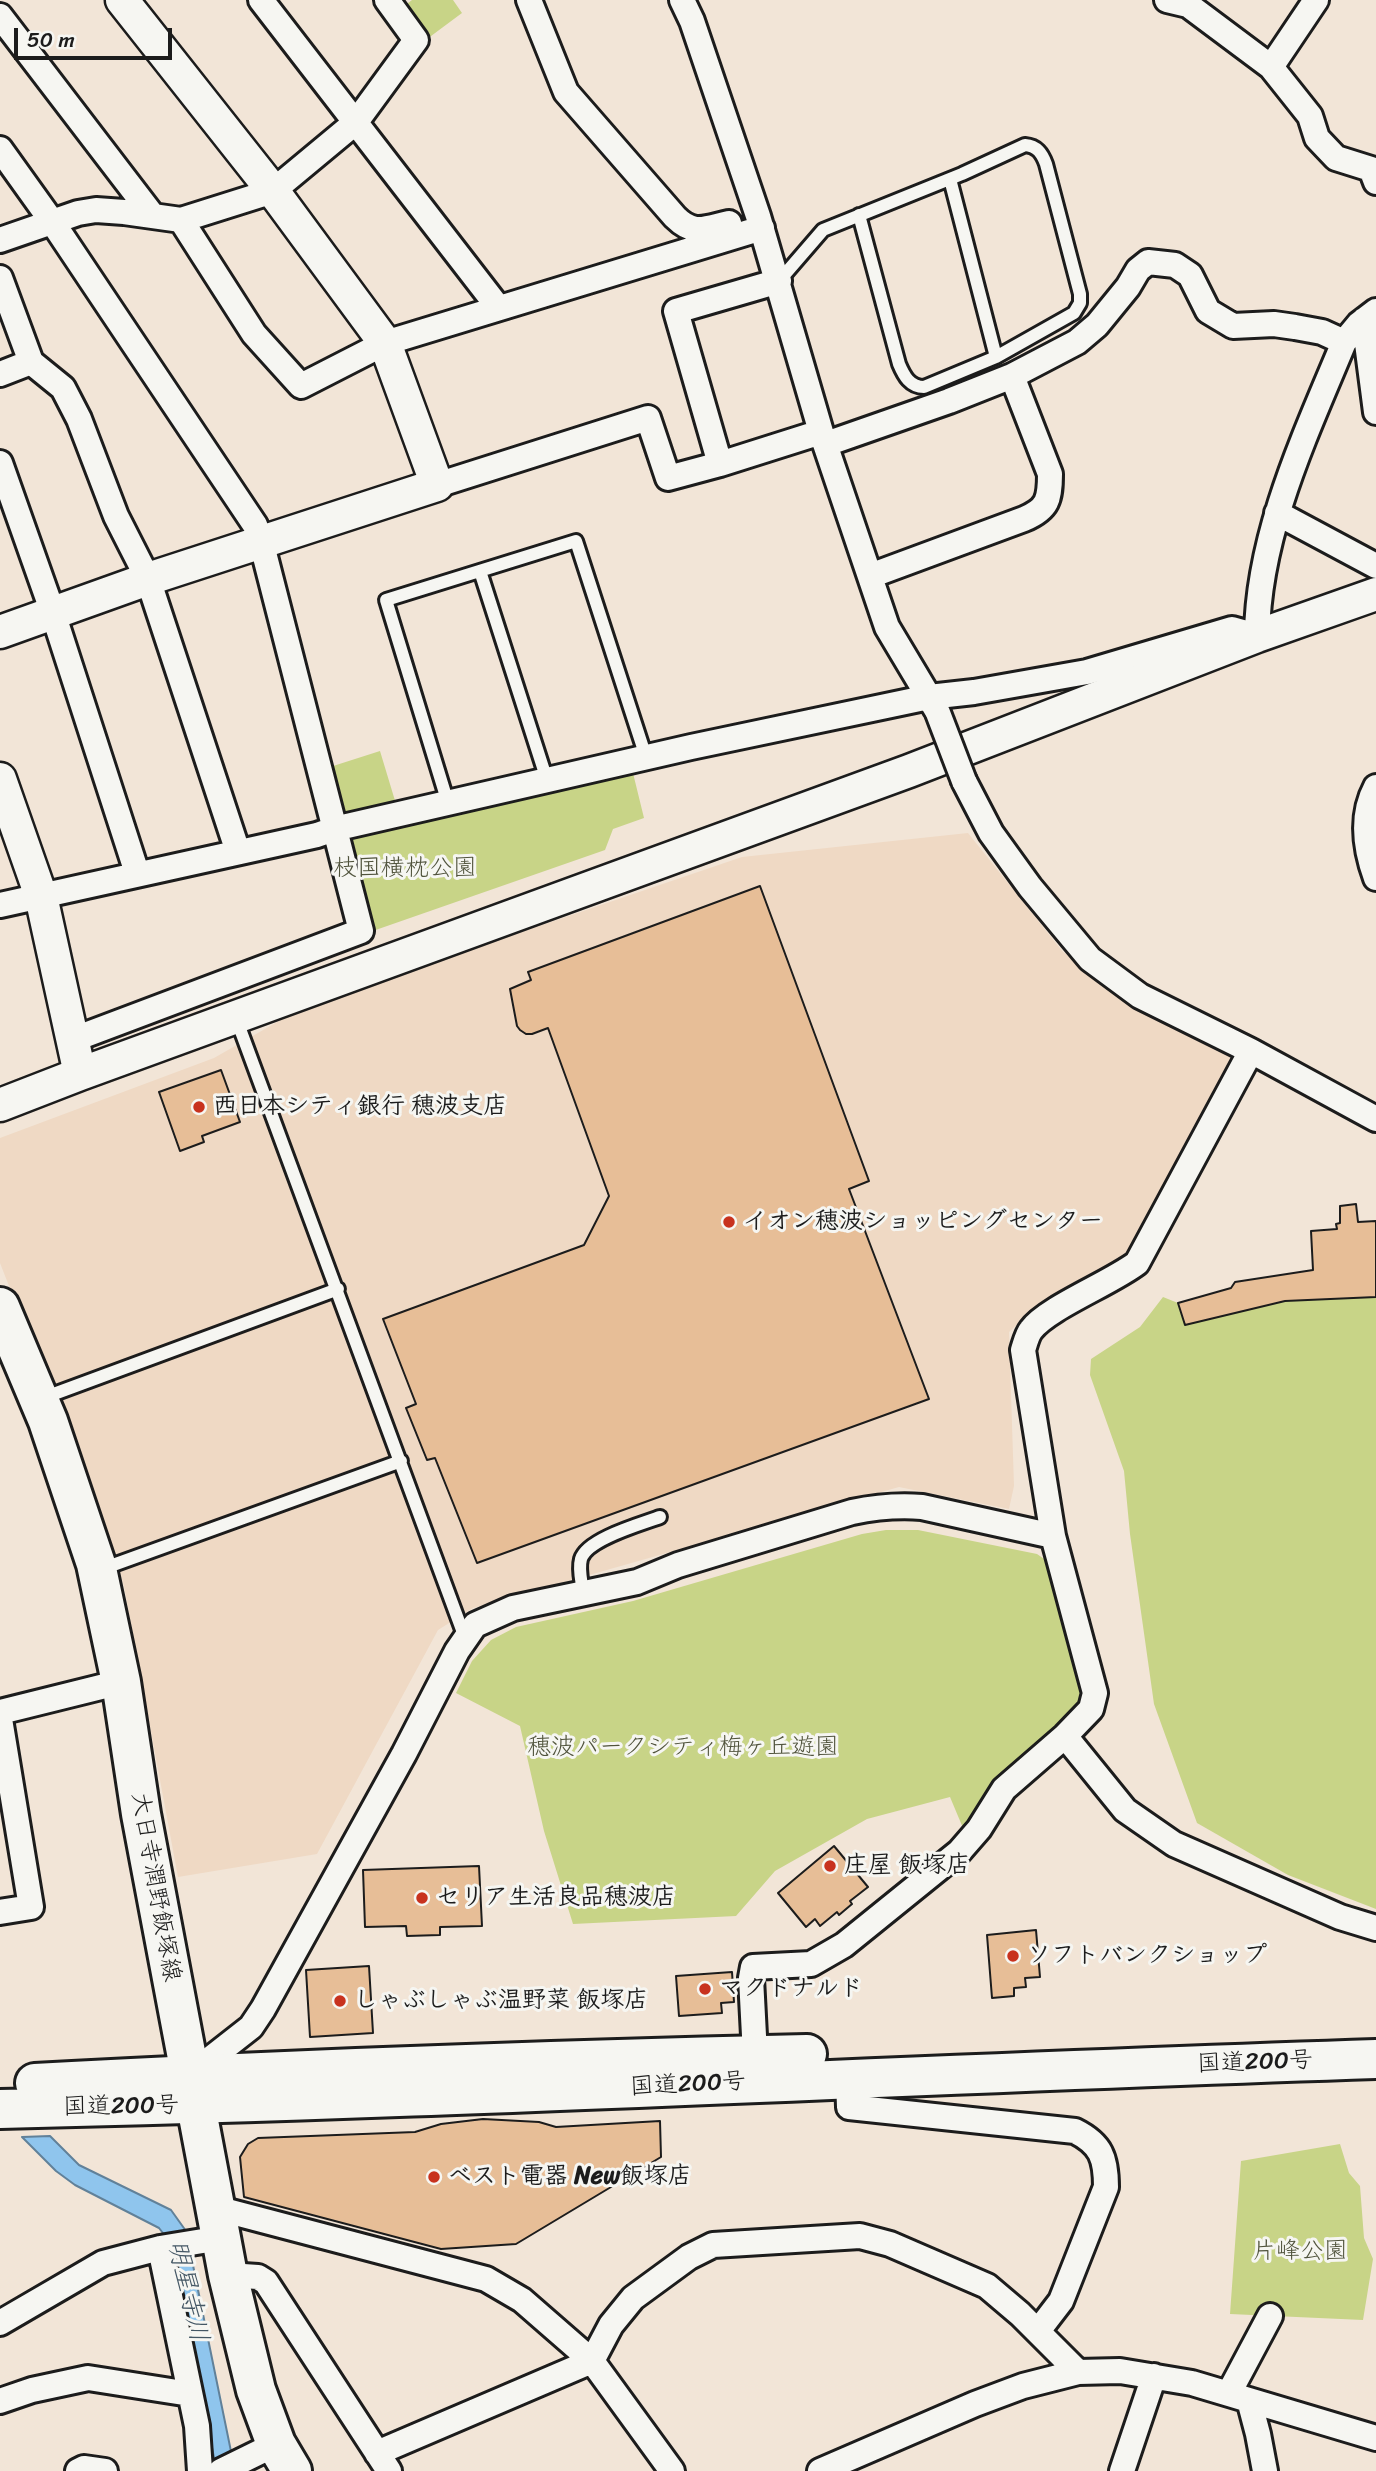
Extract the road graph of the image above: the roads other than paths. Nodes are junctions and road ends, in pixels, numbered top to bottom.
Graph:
1 (122, 0) edge
2 (261, 0) edge
3 (387, 0) edge
4 (528, 0) edge
5 (682, 0) edge
6 (1167, 0) edge
7 (1316, 0) edge
8 (0, 16) edge
9 (1271, 67) junction
10 (356, 122) junction
11 (0, 149) edge
12 (1374, 173) edge
13 (950, 179) junction
14 (273, 191) junction
15 (859, 215) junction
16 (152, 216) junction
17 (181, 220) junction
18 (760, 222) junction
19 (53, 223) junction
20 (0, 240) edge
21 (0, 278) edge
22 (779, 281) junction
23 (498, 307) junction
24 (1370, 316) edge
25 (1343, 342) junction
26 (386, 343) junction
27 (31, 362) junction
28 (1004, 367) junction
29 (0, 374) edge
30 (1376, 412) edge
31 (824, 438) junction
32 (0, 463) edge
33 (720, 464) junction
34 (437, 485) junction
35 (1277, 513) junction
36 (261, 541) junction
37 (1376, 566) edge
38 (480, 571) junction
39 (870, 576) junction
40 (148, 579) junction
41 (1376, 594) edge
42 (53, 612) junction
43 (0, 632) edge
44 (1257, 636) junction
45 (933, 705) junction
46 (646, 757) junction
47 (0, 779) edge
48 (547, 780) junction
49 (1376, 786) edge
50 (448, 803) junction
51 (334, 830) junction
52 (238, 852) junction
53 (137, 873) junction
54 (1376, 878) edge
55 (41, 896) junction
56 (0, 905) edge
57 (236, 1017) junction
58 (72, 1040) junction
59 (1251, 1051) junction
60 (80, 1074) junction
61 (0, 1105) edge
62 (1376, 1119) edge
63 (338, 1289) junction
64 (0, 1307) edge
65 (39, 1399) junction
66 (401, 1461) junction
67 (660, 1517) dead end
68 (1054, 1536) junction
69 (97, 1571) junction
70 (583, 1592) junction
71 (466, 1639) junction
72 (121, 1682) junction
73 (0, 1712) edge
74 (0, 1719) edge
75 (1065, 1735) junction
76 (0, 1912) edge
77 (1376, 1928) edge
78 (1376, 2036) edge
79 (755, 2055) junction
80 (1376, 2059) edge
81 (848, 2078) junction
82 (0, 2085) edge
83 (193, 2090) junction
84 (0, 2109) edge
85 (211, 2229) junction
86 (163, 2247) junction
87 (228, 2275) junction
88 (1270, 2316) dead end
89 (0, 2323) edge
90 (1038, 2331) junction
91 (592, 2361) junction
92 (1078, 2372) junction
93 (1154, 2376) junction
94 (190, 2395) junction
95 (1239, 2397) junction
96 (0, 2401) edge
97 (1376, 2438) edge
98 (271, 2458) edge
99 (383, 2462) edge
100 (78, 2471) edge
101 (105, 2471) edge
102 (200, 2471) edge
103 (221, 2471) edge
104 (672, 2471) edge
105 (820, 2471) edge
106 (1122, 2471) edge
107 (1265, 2471) edge

1 - 14 street
2 - 10 street
3 - 10 street
4 - 18 street
5 - 18 street
6 - 9 street
7 - 9 street
8 - 16 street
9 - 12 street
10 - 14 street
10 - 23 street
11 - 19 street
13 - 15 lane
13 - 28 lane
13 - 28 lane
14 - 17 street
14 - 26 street
15 - 22 lane
15 - 28 lane
16 - 17 street
16 - 19 street
17 - 26 street
18 - 22 street
18 - 23 street
19 - 20 street
19 - 36 street
21 - 27 street
22 - 31 street
22 - 33 street
23 - 26 street
24 - 25 street
24 - 30 street
25 - 28 street
25 - 35 street
26 - 34 street
27 - 29 street
27 - 40 street
28 - 31 street
28 - 39 street
31 - 33 street
31 - 39 street
32 - 42 street
33 - 34 street
34 - 36 street
35 - 37 street
35 - 44 street
36 - 40 street
36 - 51 street
38 - 46 lane
38 - 48 lane
38 - 50 lane
39 - 45 street
40 - 42 street
40 - 52 street
41 - 44 street
42 - 43 street
42 - 53 street
44 - 45 street
44 - 57 street
45 - 46 street
45 - 59 street, bridge
46 - 48 street
47 - 55 street
48 - 50 street
49 - 54 street
50 - 51 street
51 - 52 street
51 - 58 street
52 - 53 street
53 - 55 street
55 - 56 street
55 - 58 street
57 - 60 street
57 - 63 lane
58 - 60 street
59 - 62 street
59 - 68 street
60 - 61 street
63 - 65 lane
63 - 66 lane
64 - 65 main road, 大日寺潤野飯塚線
65 - 69 main road, 大日寺潤野飯塚線
66 - 69 lane
66 - 71 lane
67 - 70 lane
68 - 70 street
68 - 75 street
69 - 72 main road, 大日寺潤野飯塚線
70 - 71 street
71 - 83 street
72 - 73 street
72 - 83 main road, 大日寺潤野飯塚線
74 - 76 street
75 - 77 street
75 - 79 street
78 - 79 main road, 国道200号
79 - 83 main road, 国道200号
80 - 81 main road, 国道200号
81 - 83 main road, 国道200号
81 - 90 street
82 - 83 main road, 国道200号
83 - 84 main road, 国道200号
83 - 85 main road, 大日寺潤野飯塚線
85 - 86 street
85 - 87 main road, 大日寺潤野飯塚線
85 - 91 street
86 - 89 street
86 - 94 street
87 - 98 main road, 大日寺潤野飯塚線
87 - 99 street
88 - 95 street
90 - 91 street
90 - 92 street
91 - 99 street
91 - 104 street
92 - 93 street
92 - 105 street
93 - 95 street
93 - 106 street
94 - 96 street
94 - 102 street
95 - 97 street
95 - 107 street
98 - 103 street
100 - 101 street

